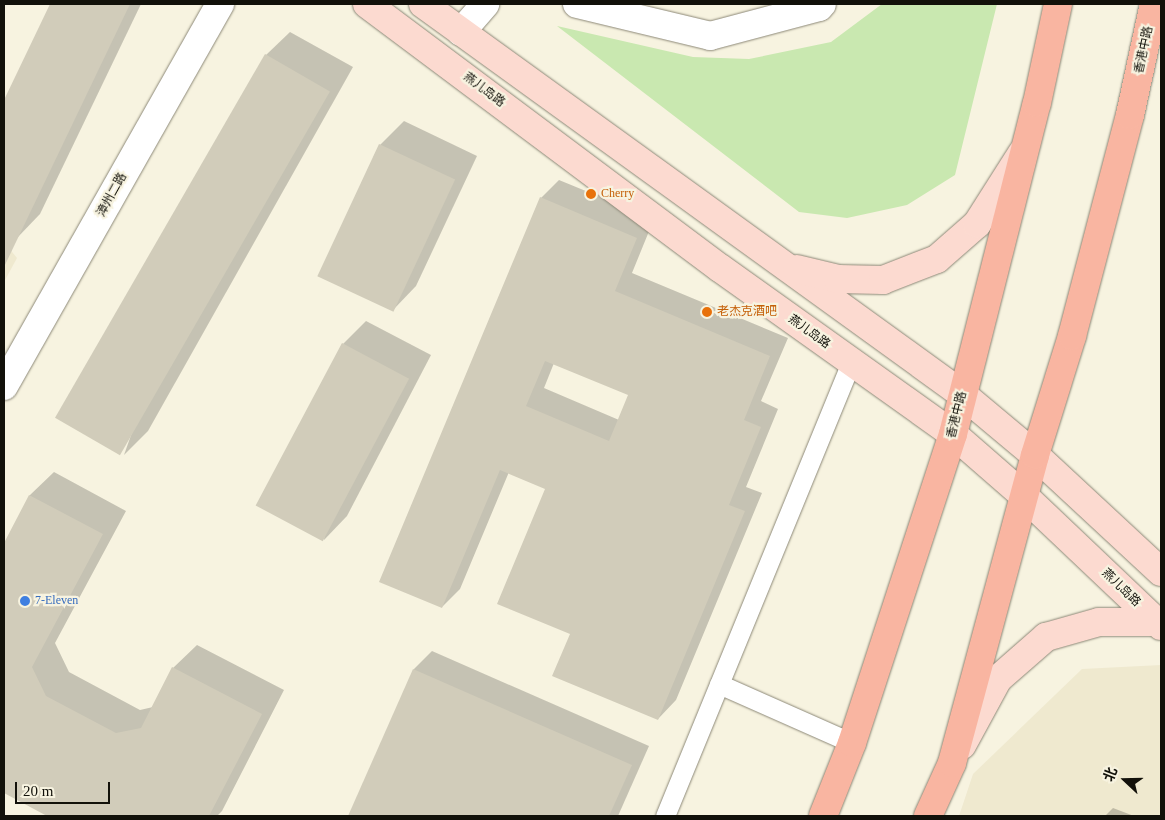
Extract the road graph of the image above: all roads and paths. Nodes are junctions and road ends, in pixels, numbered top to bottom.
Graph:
1 (220, 4) edge
2 (368, 4) edge
3 (423, 4) edge
4 (485, 4) edge
5 (577, 4) edge
6 (822, 4) edge
7 (1058, 4) edge
8 (1154, 4) edge
9 (461, 32) junction
10 (1024, 150) junction
11 (785, 266) junction
12 (851, 362) junction
13 (4, 386) edge
14 (962, 394) junction
15 (953, 434) junction
16 (1035, 455) junction
17 (1024, 496) junction
18 (1161, 572) edge
19 (1159, 624) edge
20 (719, 684) junction
21 (852, 743) junction
22 (952, 763) junction
23 (665, 816) edge
24 (823, 816) edge
25 (928, 816) edge

1 - 13 street, 漳州二路
2 - 12 main road, 燕儿岛路
3 - 9 main road
4 - 9 street
5 - 6 street
7 - 10 main road, 香港中路
8 - 16 main road, 香港中路
9 - 11 main road
10 - 11 main road
10 - 14 main road, 香港中路
11 - 14 main road
12 - 15 main road, 燕儿岛路
12 - 20 lane
14 - 15 main road, 香港中路
14 - 16 main road
15 - 17 main road, 燕儿岛路
15 - 21 main road, 香港中路
16 - 17 main road, 香港中路
16 - 18 main road
17 - 19 main road, 燕儿岛路
17 - 22 main road, 香港中路
19 - 22 main road
20 - 21 lane
20 - 23 lane
21 - 24 main road, 香港中路
22 - 25 main road, 香港中路

